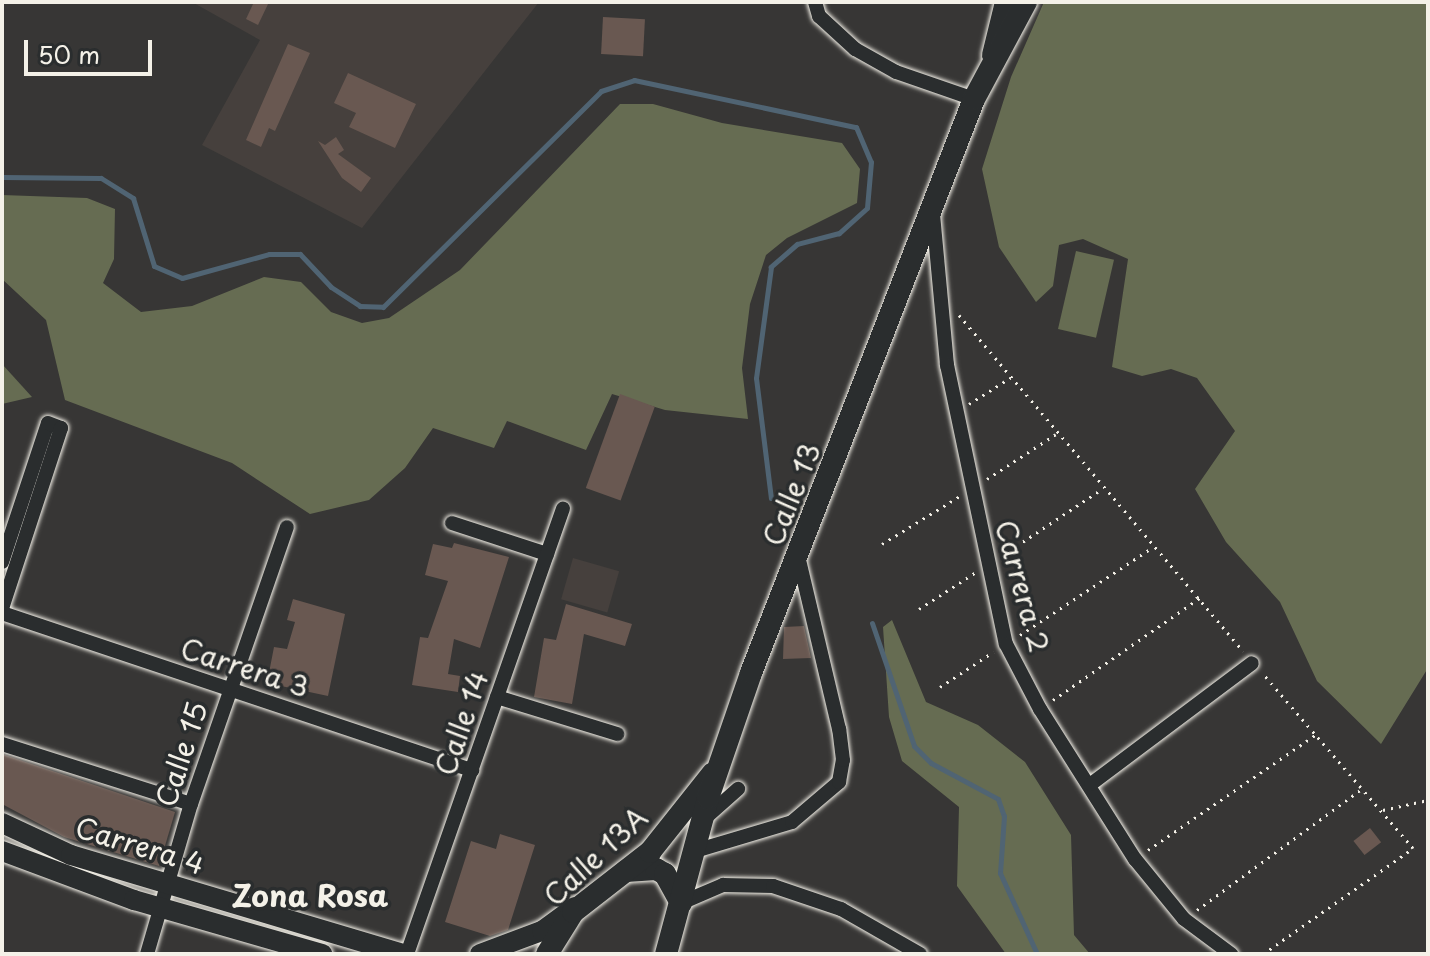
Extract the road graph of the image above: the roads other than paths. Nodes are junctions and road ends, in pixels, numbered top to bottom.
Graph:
1 (815, 2) edge
2 (1006, 2) edge
3 (1026, 2) edge
4 (992, 63) junction
5 (974, 99) junction
6 (932, 209) junction
7 (563, 508) dead end
8 (452, 523) dead end
9 (287, 527) dead end
10 (547, 554) junction
11 (798, 555) junction
12 (2, 562) edge
13 (2, 611) edge
14 (1252, 663) road end
15 (229, 690) junction
16 (497, 697) junction
17 (617, 734) dead end
18 (2, 744) edge
19 (718, 767) junction
20 (472, 770) junction
21 (1091, 784) junction
22 (738, 789) dead end
23 (191, 804) junction
24 (703, 820) junction
25 (2, 823) edge
26 (2, 851) edge
27 (695, 851) junction
28 (626, 871) junction
29 (170, 883) junction
30 (588, 898) junction
31 (681, 903) junction
32 (162, 909) junction
33 (147, 954) edge
34 (322, 954) edge
35 (405, 954) edge
36 (480, 954) edge
37 (547, 954) edge
38 (666, 954) edge
39 (920, 954) edge
40 (1231, 954) edge

1 - 5 street
2 - 4 main road
3 - 4 main road
4 - 5 main road, Calle 13
5 - 6 main road, Calle 13
6 - 11 main road, Calle 13
6 - 21 street, Carrera 2
7 - 10 street, Calle 14
8 - 10 street
9 - 15 street, Calle 15
10 - 16 street, Calle 14
11 - 19 main road, Calle 13
11 - 27 street
12 - 13 street
13 - 15 street, Carrera 3
14 - 21 street
15 - 20 street, Carrera 3
15 - 23 street, Calle 15
16 - 17 street
16 - 20 street, Calle 14
18 - 23 street
19 - 24 main road, Calle 13
19 - 28 main road, Calle 13A
20 - 35 street, Calle 14
21 - 40 street, Carrera 2
22 - 24 street
23 - 29 street, Calle 15
24 - 27 main road, Calle 13
25 - 29 main road, Carrera 4
26 - 32 main road, Carrera 4
27 - 31 main road, Calle 13
28 - 30 main road, Calle 13A
28 - 31 main road
29 - 32 street, Calle 15
29 - 35 main road, Carrera 4
30 - 36 main road
30 - 37 main road, Calle 13A
31 - 38 main road, Calle 13
31 - 39 street
32 - 33 street, Calle 15
32 - 34 main road, Carrera 4

